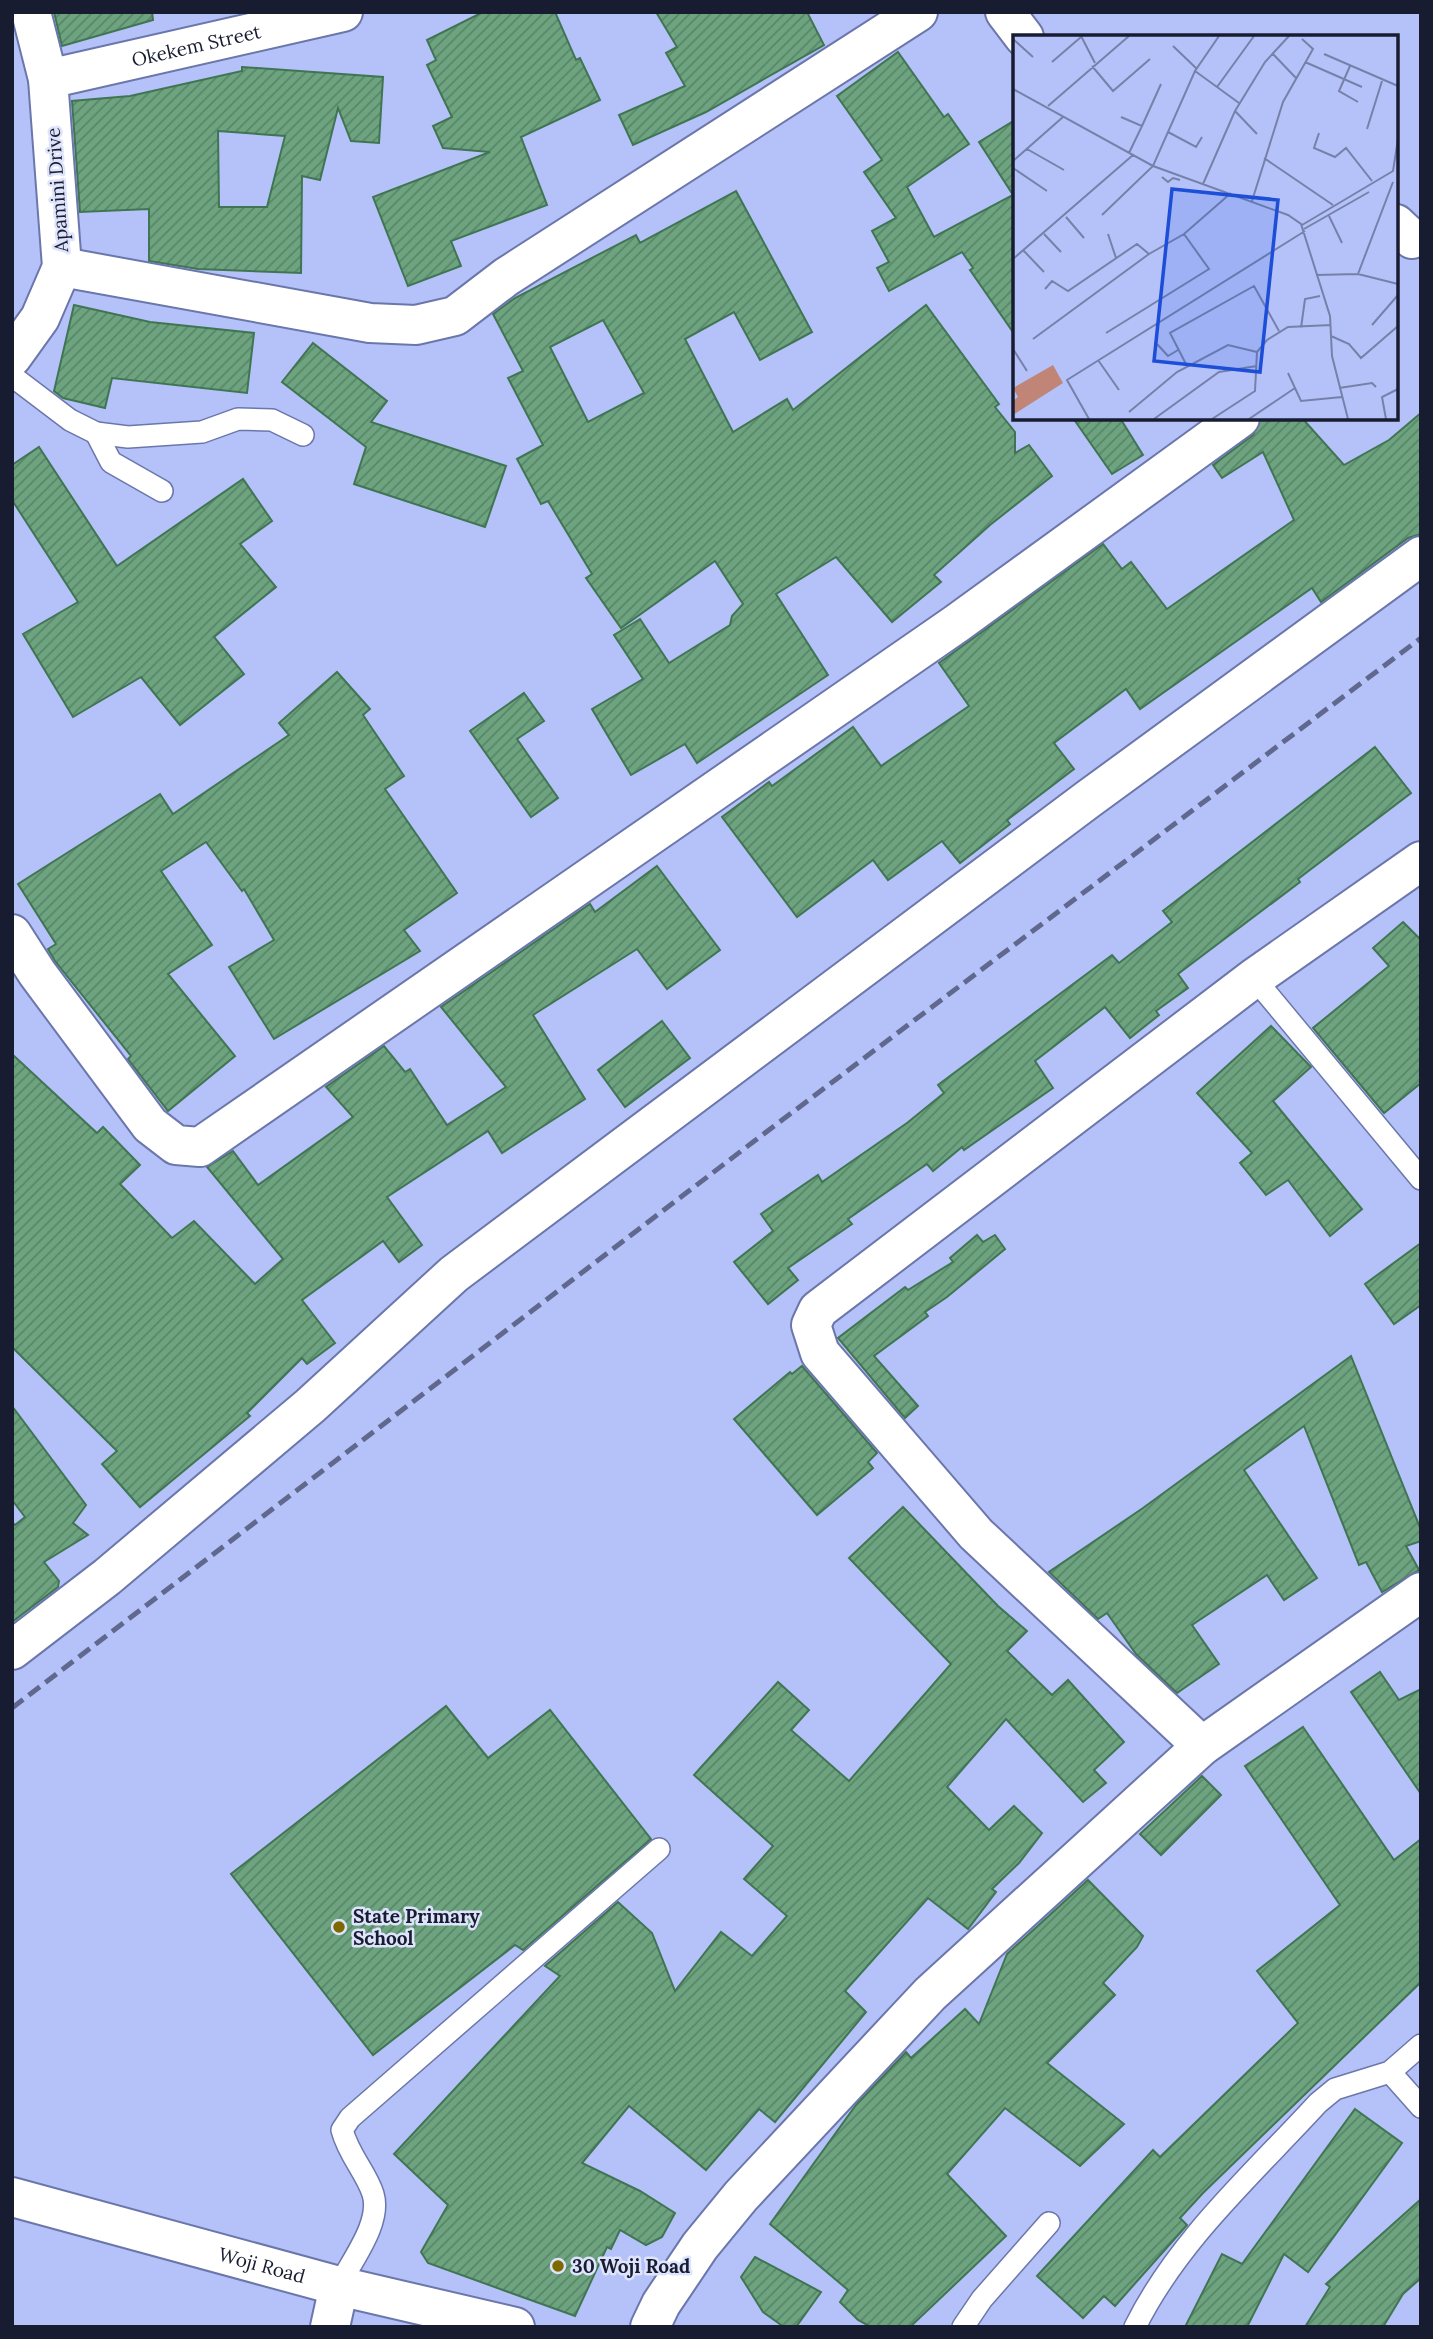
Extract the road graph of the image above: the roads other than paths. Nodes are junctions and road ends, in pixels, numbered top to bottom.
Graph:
1 (31, 12) edge
2 (344, 12) edge
3 (918, 12) edge
4 (1005, 12) edge
5 (1022, 35) edge
6 (48, 79) junction
7 (62, 267) junction
8 (12, 357) edge
9 (12, 376) edge
10 (1237, 420) edge
11 (96, 433) junction
12 (303, 435) dead end
13 (162, 491) dead end
14 (1421, 556) edge
15 (1416, 874) edge
16 (12, 934) edge
17 (1254, 978) junction
18 (1421, 1180) edge
19 (1421, 1592) edge
20 (12, 1650) edge
21 (1202, 1746) junction
22 (659, 1849) dead end
23 (1421, 2045) edge
24 (1390, 2072) junction
25 (1421, 2107) edge
26 (12, 2197) edge
27 (1049, 2223) dead end
28 (339, 2286) junction
29 (330, 2327) edge
30 (514, 2327) edge
31 (650, 2327) edge
32 (963, 2327) edge
33 (1135, 2327) edge

1 - 6 street, Apamini Drive
2 - 6 street, Okekem Street
3 - 7 street
4 - 5 street
6 - 7 street, Apamini Drive
7 - 8 street, Apamini Drive
9 - 11 lane
10 - 16 street
11 - 12 lane
11 - 13 lane
14 - 20 street
15 - 17 street
17 - 18 lane
17 - 21 street
19 - 21 street
21 - 31 street
22 - 28 lane
23 - 24 lane
24 - 25 lane
24 - 33 lane
26 - 28 street, Woji Road
27 - 32 lane
28 - 29 street
28 - 30 street, Woji Road

